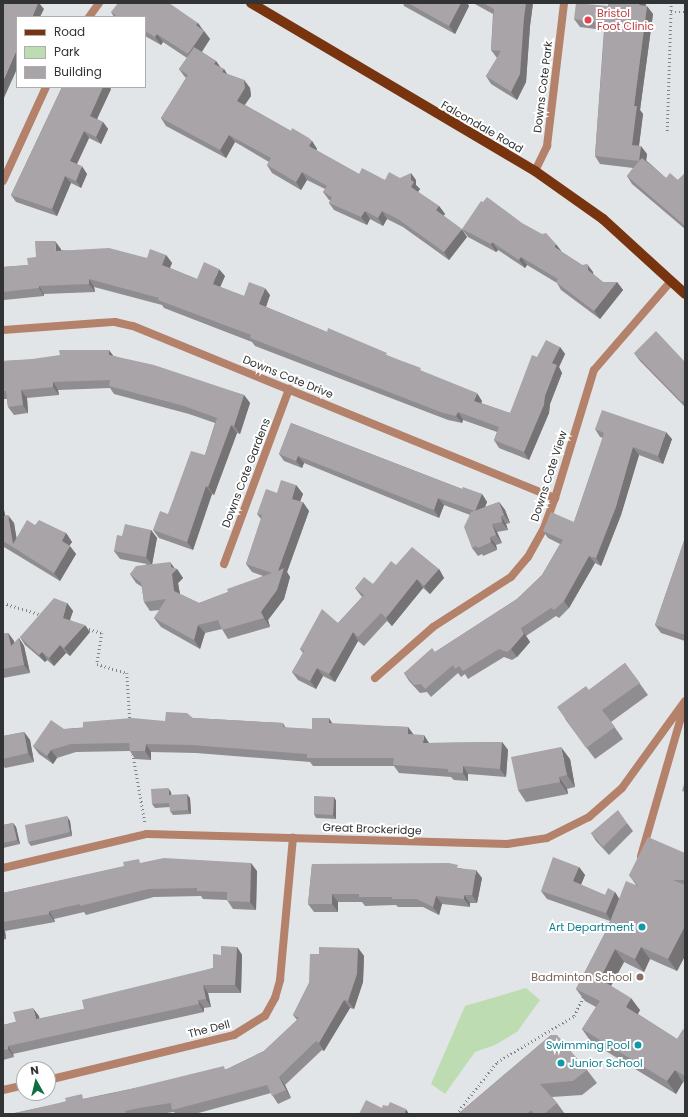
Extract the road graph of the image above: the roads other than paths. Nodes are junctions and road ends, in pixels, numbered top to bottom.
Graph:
1 (98, 3) edge
2 (251, 3) edge
3 (564, 3) edge
4 (90, 16) edge
5 (46, 88) edge
6 (535, 171) junction
7 (3, 181) edge
8 (671, 281) junction
9 (685, 294) edge
10 (3, 330) edge
11 (289, 389) junction
12 (555, 498) junction
13 (224, 564) dead end
14 (375, 678) dead end
15 (685, 703) edge
16 (293, 838) junction
17 (637, 866) edge
18 (3, 868) edge
19 (56, 1078) edge
20 (16, 1087) edge
21 (3, 1090) edge

1 - 4 street
2 - 6 main road, Falcondale Road
3 - 6 street, Downs Cote Park
5 - 7 street
6 - 8 main road, Falcondale Road
8 - 9 main road, Falcondale Road
8 - 12 street, Downs Cote View
10 - 11 street, Downs Cote Drive
11 - 12 street, Downs Cote Drive
11 - 13 street, Downs Cote Gardens
12 - 14 street, Downs Cote View
15 - 16 street, Great Brockeridge
15 - 17 street
16 - 18 street, Great Brockeridge
16 - 19 street, The Dell
20 - 21 street

